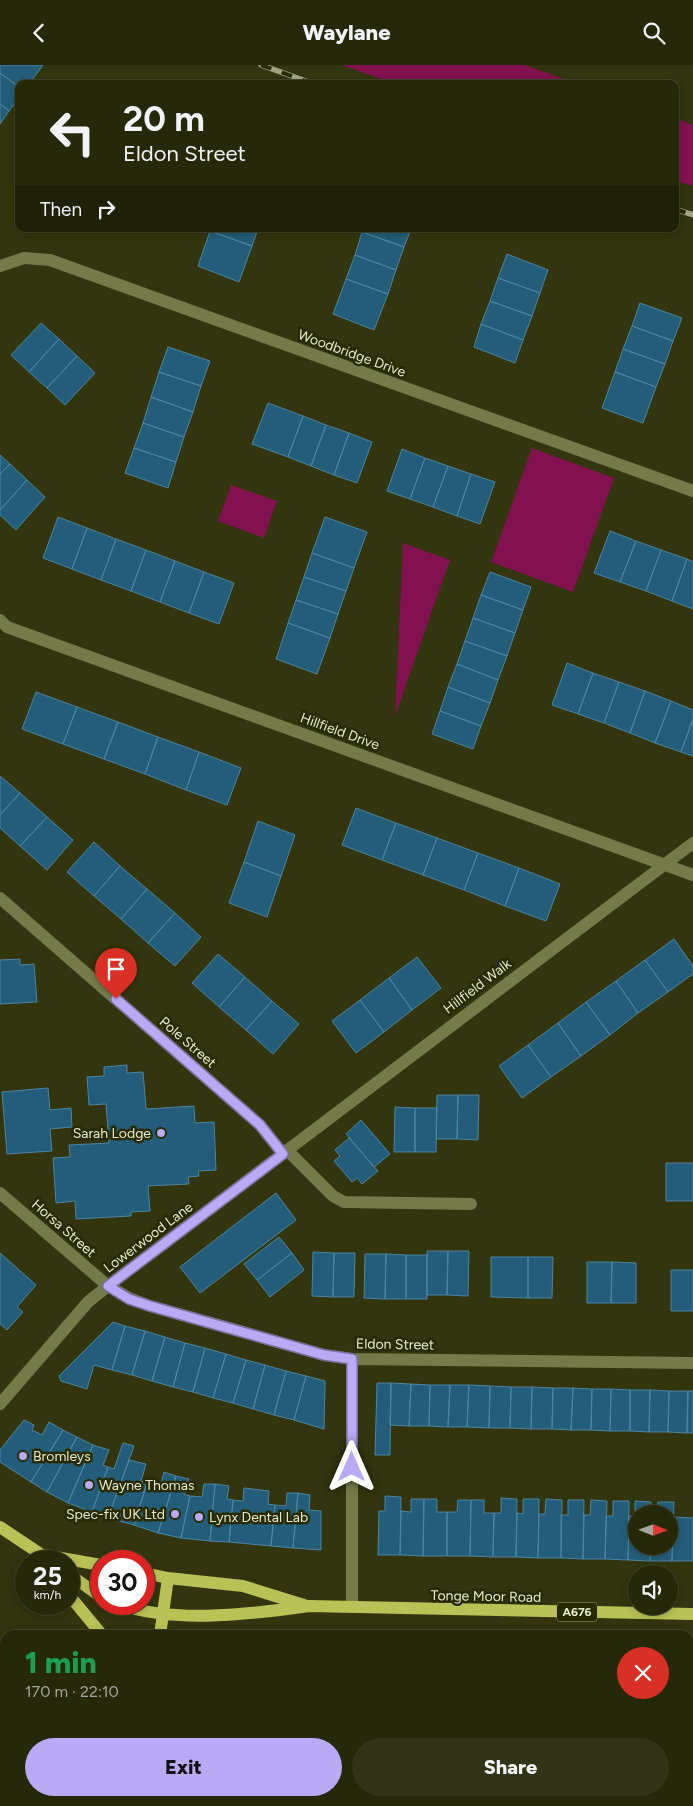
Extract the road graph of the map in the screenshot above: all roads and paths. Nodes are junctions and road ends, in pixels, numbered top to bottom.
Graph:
1 (0, 266) edge
2 (693, 491) edge
3 (2, 627) edge
4 (693, 843) edge
5 (663, 864) junction
6 (693, 875) edge
7 (0, 898) edge
8 (310, 1133) joint
9 (285, 1152) junction
10 (0, 1193) edge
11 (471, 1204) dead end
12 (108, 1286) junction
13 (352, 1359) junction
14 (693, 1363) edge
15 (0, 1404) edge
16 (0, 1527) edge
17 (33, 1550) edge
18 (155, 1575) edge
19 (168, 1578) junction
20 (309, 1606) junction
21 (352, 1607) junction
22 (80, 1608) edge
23 (155, 1612) edge
24 (163, 1613) junction
25 (693, 1614) edge
26 (98, 1630) edge
27 (161, 1630) edge

1 - 2 street, Woodbridge Drive
3 - 5 street, Hillfield Drive
4 - 5 street
5 - 6 street, Hillfield Drive
5 - 8 street, Hillfield Walk
7 - 9 street, Pole Street
8 - 9 street, Lowerwood Lane
9 - 11 street, Pole Street
9 - 12 street, Lowerwood Lane
10 - 12 street, Horsa Street
12 - 13 street, Eldon Street
12 - 15 street, Lowerwood Lane
13 - 14 street, Eldon Street
13 - 21 street
16 - 17 main road
18 - 19 main road, Tonge Moor Road / A676
19 - 20 main road, Tonge Moor Road / A676
19 - 24 main road
20 - 21 main road, Tonge Moor Road / A676
20 - 24 main road, Tonge Moor Road / A676
21 - 25 main road, Tonge Moor Road / A676
22 - 26 main road
23 - 24 main road, Tonge Moor Road / A676
24 - 27 main road

